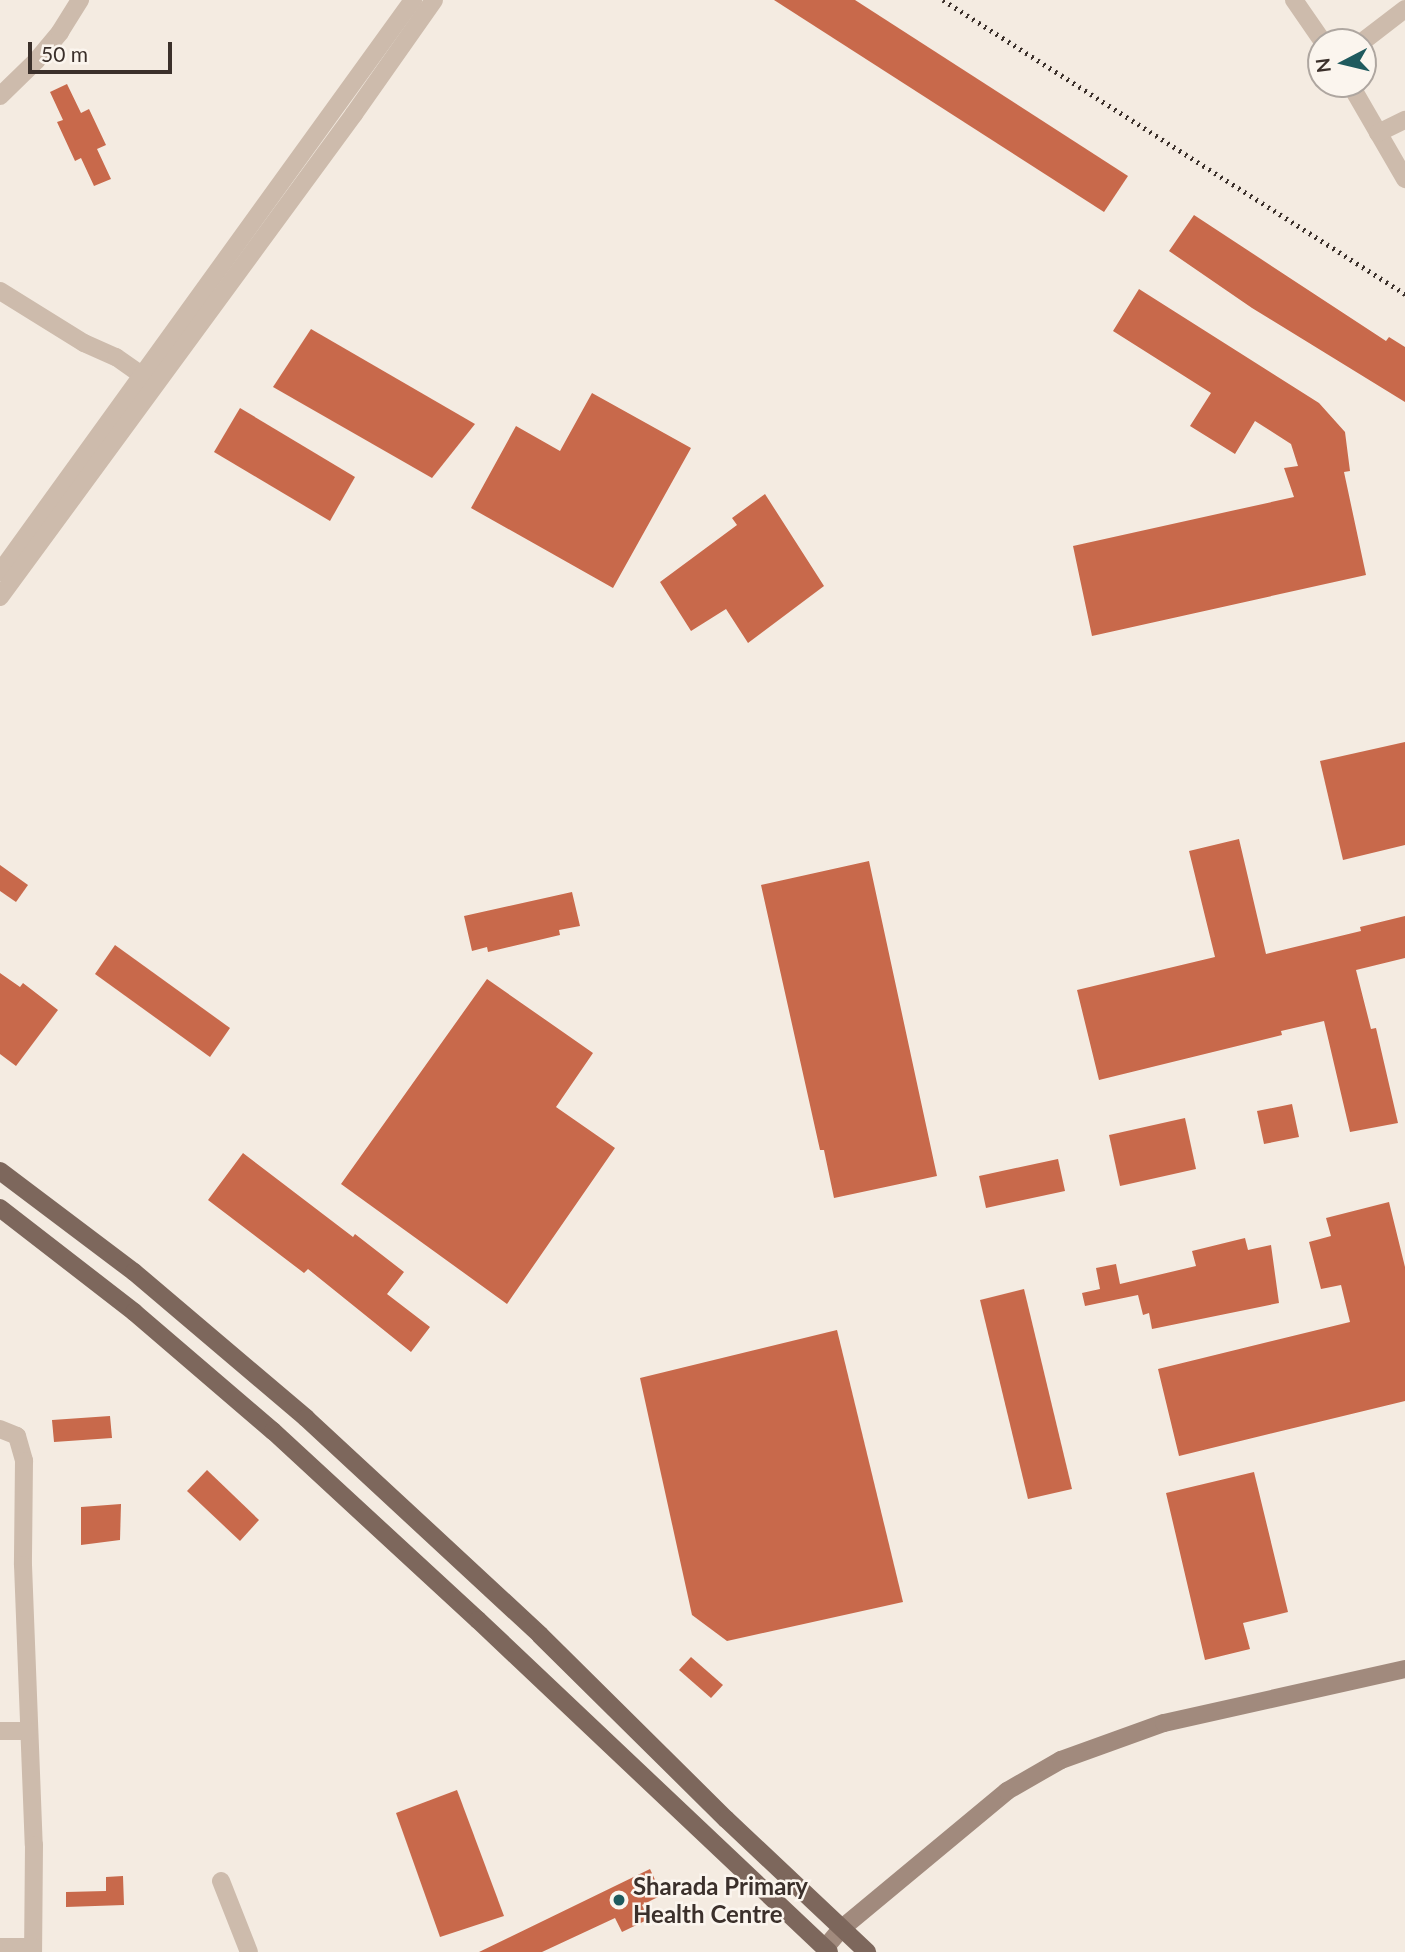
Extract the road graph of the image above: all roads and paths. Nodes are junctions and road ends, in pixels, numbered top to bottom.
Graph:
1 (80, 0) edge
2 (413, 0) edge
3 (434, 0) edge
4 (1294, 0) edge
5 (1405, 9) edge
6 (1313, 28) edge
7 (1377, 30) edge
8 (0, 96) edge
9 (1358, 98) edge
10 (1405, 120) edge
11 (1378, 133) junction
12 (1405, 179) edge
13 (0, 291) edge
14 (148, 379) junction
15 (0, 572) edge
16 (0, 597) edge
17 (0, 1171) edge
18 (0, 1208) edge
19 (0, 1429) edge
20 (1405, 1669) edge
21 (0, 1731) edge
22 (28, 1731) junction
23 (221, 1881) dead end
24 (841, 1929) junction
25 (0, 1947) edge
26 (33, 1949) edge
27 (825, 1951) edge
28 (249, 1952) edge
29 (867, 1952) edge

1 - 8 street
2 - 14 street
3 - 14 street
4 - 6 street
5 - 7 street
9 - 11 street
10 - 11 street
11 - 12 street
13 - 14 street
14 - 15 street
14 - 16 street
17 - 24 main road
18 - 27 main road
19 - 22 street
20 - 24 main road
21 - 22 street
22 - 26 street
23 - 28 street
24 - 27 main road
24 - 29 main road
25 - 26 street

